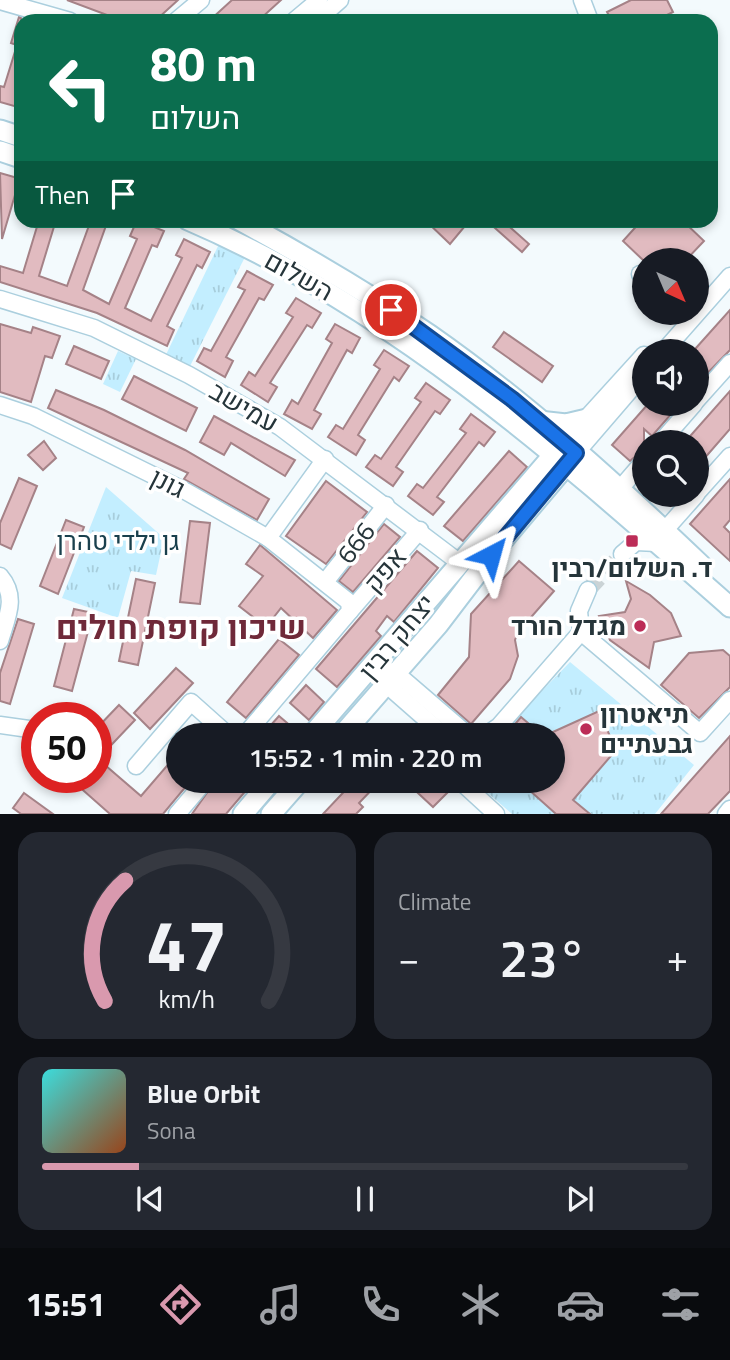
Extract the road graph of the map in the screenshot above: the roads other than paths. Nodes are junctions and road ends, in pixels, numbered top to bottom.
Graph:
1 (201, 0) edge
2 (319, 0) edge
3 (340, 0) edge
4 (0, 1) edge
5 (46, 14) edge
6 (184, 14) edge
7 (302, 14) edge
8 (324, 14) edge
9 (206, 228) edge
10 (254, 228) edge
11 (730, 276) edge
12 (709, 296) edge
13 (0, 299) edge
14 (676, 326) edge
15 (662, 339) edge
16 (730, 363) edge
17 (632, 369) edge
18 (632, 386) edge
19 (709, 387) edge
20 (0, 405) edge
21 (684, 416) edge
22 (587, 419) junction
23 (539, 421) junction
24 (671, 430) edge
25 (565, 454) junction
26 (730, 456) edge
27 (325, 459) junction
28 (632, 474) edge
29 (709, 480) edge
30 (619, 489) junction
31 (596, 490) junction
32 (538, 496) junction
33 (386, 505) junction
34 (686, 507) edge
35 (420, 530) junction
36 (661, 537) junction
37 (268, 538) junction
38 (622, 554) tunnel mouth
39 (460, 563) junction
40 (0, 576) edge
41 (325, 582) junction
42 (588, 590) tunnel mouth
43 (730, 592) edge
44 (730, 607) edge
45 (350, 611) junction
46 (582, 632) junction
47 (0, 641) edge
48 (374, 665) junction
49 (392, 680) junction
50 (730, 700) edge
51 (173, 723) edge
52 (215, 723) edge
53 (255, 723) edge
54 (323, 723) edge
55 (353, 723) edge
56 (433, 723) edge
57 (451, 723) edge
58 (502, 723) edge
59 (0, 724) edge
60 (21, 728) edge
61 (166, 731) edge
62 (136, 766) dead end
63 (195, 793) edge
64 (261, 793) edge
65 (289, 793) edge
66 (473, 793) edge
67 (277, 807) edge
68 (730, 809) edge
69 (177, 814) edge
70 (243, 814) edge
71 (496, 814) edge
72 (726, 814) edge

1 - 6 street
2 - 7 street
3 - 8 street
4 - 5 street
9 - 25 main road, השלום
10 - 23 main road, השלום
11 - 12 street
13 - 27 street, עמישב
14 - 15 street
16 - 19 street
17 - 22 street
18 - 25 street
20 - 37 street, גונן
21 - 24 street
22 - 23 main road
22 - 25 street
23 - 25 main road, השלום
25 - 30 main road, השלום
25 - 31 main road, השלום
25 - 32 main road, יצחק רבין
25 - 39 main road, יצחק רבין
26 - 29 street
27 - 33 street, עמישב
27 - 37 street
28 - 30 street
30 - 36 main road, השלום
31 - 32 main road
31 - 36 main road, השלום
32 - 49 main road, יצחק רבין
33 - 35 street, עמישב
33 - 41 street, 666
34 - 36 street
35 - 39 street, עמישב
35 - 45 street, אפק
36 - 38 street
36 - 43 main road, השלום
36 - 44 main road, השלום
37 - 41 street, גונן
39 - 48 main road, יצחק רבין
40 - 47 street
41 - 45 street, אפק
42 - 46 street
45 - 53 street, אפק
46 - 50 street
46 - 58 street
48 - 49 street
48 - 54 main road, יצחק רבין
49 - 55 main road, יצחק רבין
49 - 56 street
49 - 57 street
51 - 52 street
59 - 60 street
61 - 62 street
63 - 69 street
64 - 70 main road
65 - 67 main road
66 - 71 street
68 - 72 street

